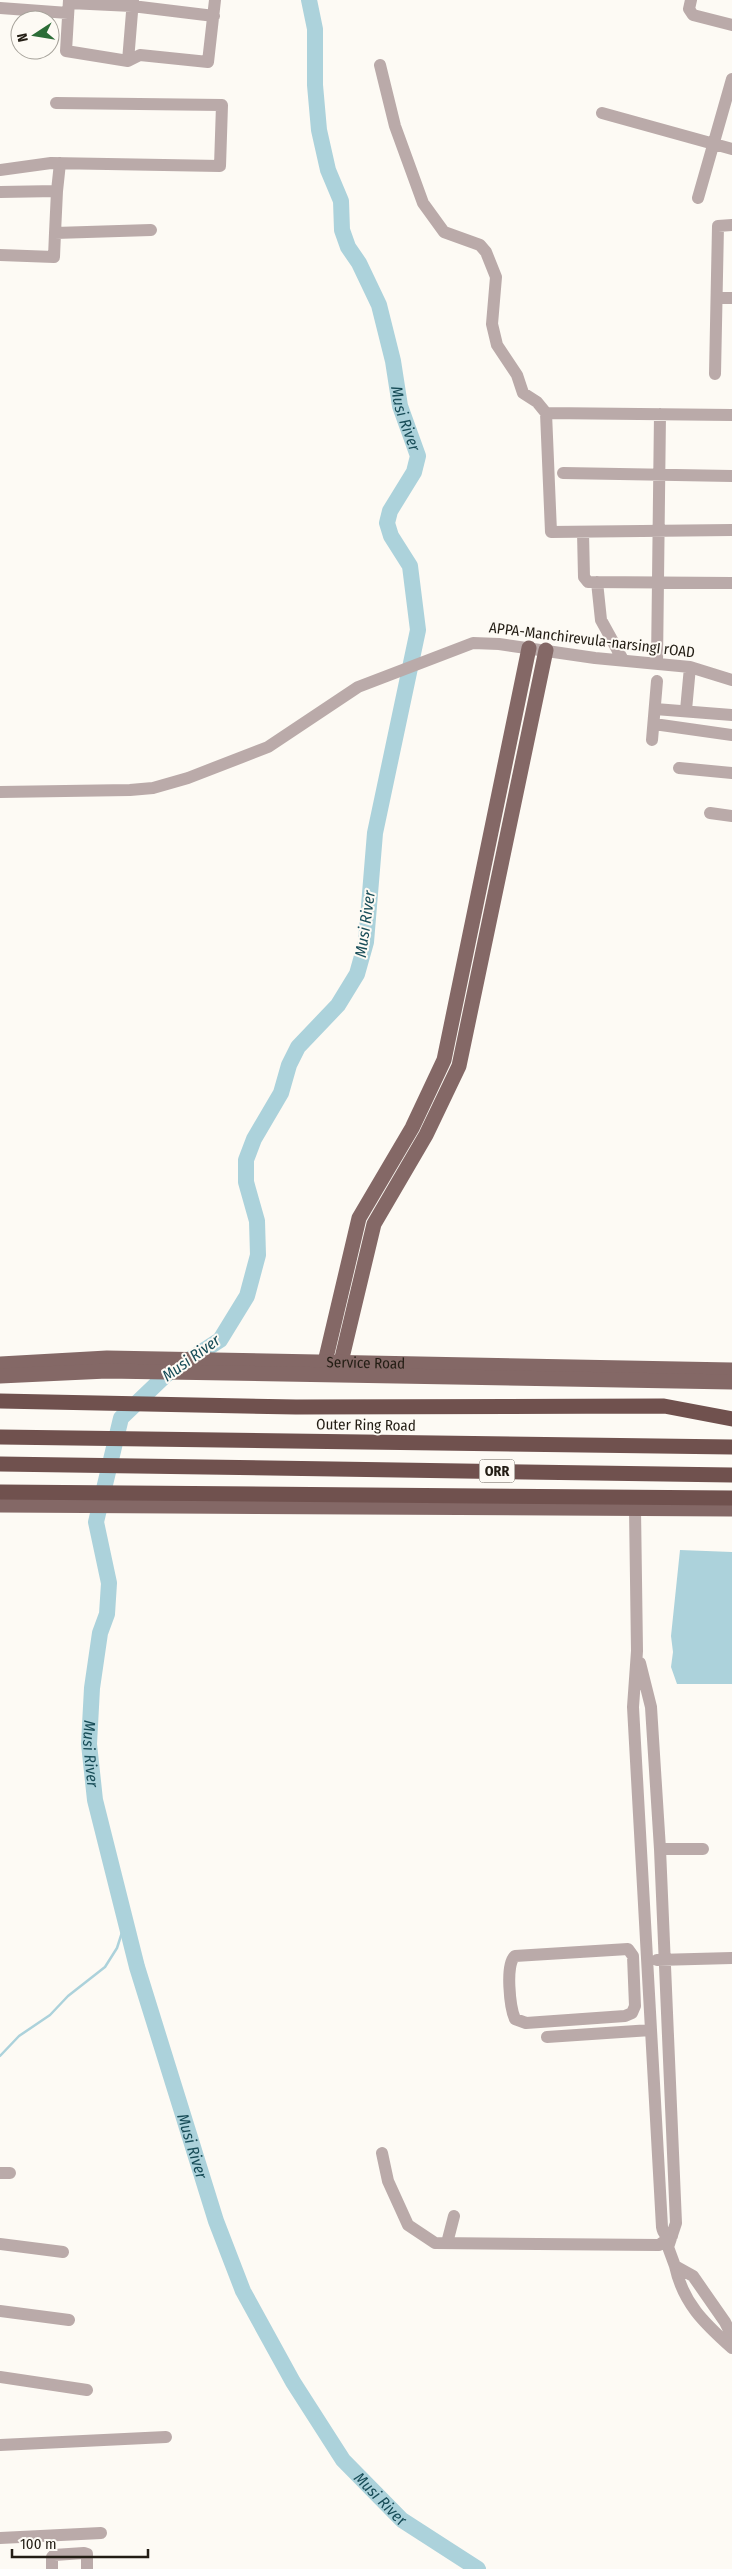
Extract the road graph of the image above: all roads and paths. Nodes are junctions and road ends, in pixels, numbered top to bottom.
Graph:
1 (215, 0) edge
2 (691, 0) edge
3 (133, 3) edge
4 (69, 6) edge
5 (0, 8) edge
6 (214, 16) junction
7 (732, 25) edge
8 (128, 61) junction
9 (380, 65) dead end
10 (732, 79) edge
11 (56, 102) dead end
12 (602, 113) dead end
13 (713, 144) junction
14 (732, 149) edge
15 (60, 163) junction
16 (0, 170) edge
17 (56, 191) junction
18 (0, 192) edge
19 (698, 198) dead end
20 (732, 225) edge
21 (151, 230) dead end
22 (55, 233) junction
23 (0, 255) edge
24 (717, 298) junction
25 (732, 298) edge
26 (715, 374) dead end
27 (546, 413) junction
28 (660, 414) junction
29 (732, 415) edge
30 (563, 473) dead end
31 (658, 476) junction
32 (732, 476) edge
33 (732, 530) edge
34 (657, 531) junction
35 (583, 532) junction
36 (597, 582) junction
37 (656, 583) junction
38 (732, 583) edge
39 (530, 648) junction
40 (546, 650) junction
41 (623, 660) junction
42 (657, 663) junction
43 (690, 667) junction
44 (732, 680) edge
45 (657, 681) dead end
46 (655, 709) junction
47 (686, 710) junction
48 (732, 714) edge
49 (654, 724) junction
50 (732, 735) edge
51 (652, 740) dead end
52 (679, 768) dead end
53 (732, 773) edge
54 (0, 792) edge
55 (710, 813) dead end
56 (732, 816) edge
57 (325, 1362) junction
58 (341, 1362) junction
59 (0, 1364) edge
60 (107, 1364) junction
61 (281, 1367) junction
62 (732, 1370) edge
63 (0, 1376) edge
64 (732, 1382) edge
65 (0, 1401) edge
66 (732, 1419) edge
67 (0, 1436) edge
68 (732, 1447) edge
69 (0, 1464) edge
70 (732, 1474) edge
71 (0, 1492) edge
72 (44, 1498) junction
73 (732, 1498) edge
74 (0, 1505) edge
75 (635, 1508) junction
76 (732, 1510) edge
77 (637, 1651) junction
78 (639, 1799) junction
79 (656, 1799) junction
80 (660, 1849) junction
81 (703, 1849) dead end
82 (663, 1923) junction
83 (646, 1924) junction
84 (732, 1958) edge
85 (664, 1960) junction
86 (633, 1961) junction
87 (648, 1961) junction
88 (634, 1977) junction
89 (649, 1977) junction
90 (652, 2030) junction
91 (547, 2037) dead end
92 (668, 2054) junction
93 (653, 2055) junction
94 (658, 2149) junction
95 (673, 2149) junction
96 (382, 2153) dead end
97 (454, 2216) dead end
98 (672, 2236) junction
99 (447, 2243) junction
100 (0, 2244) edge
101 (63, 2252) dead end
102 (675, 2266) junction
103 (712, 2302) junction
104 (0, 2311) edge
105 (698, 2313) junction
106 (69, 2320) dead end
107 (732, 2336) edge
108 (732, 2348) edge
109 (0, 2377) edge
110 (87, 2390) dead end
111 (166, 2438) dead end
112 (0, 2445) edge
113 (101, 2533) dead end
114 (58, 2535) junction
115 (0, 2538) edge
116 (59, 2554) junction
117 (52, 2569) edge
118 (87, 2569) edge

1 - 6 street
2 - 7 street
3 - 4 street
3 - 6 street
3 - 8 street
4 - 5 street
4 - 8 street
6 - 8 street
9 - 27 street
10 - 13 street
11 - 15 street
12 - 13 street
13 - 14 street
13 - 19 street
15 - 16 street
15 - 17 street
17 - 18 street
17 - 22 street
20 - 24 street
21 - 22 street
22 - 23 street
24 - 25 street
24 - 26 street
27 - 28 street
27 - 35 street
28 - 29 street
28 - 31 street
30 - 31 street
31 - 32 street
31 - 34 street
33 - 34 street
34 - 35 street
34 - 37 street
35 - 36 street
36 - 37 street
36 - 41 street
37 - 38 street
37 - 42 street
39 - 40 street, APPA-Manchirevula-narsingI rOAD
39 - 54 street, APPA-Manchirevula-narsingI rOAD
39 - 57 main road
40 - 41 street, APPA-Manchirevula-narsingI rOAD
40 - 58 main road
41 - 42 street, APPA-Manchirevula-narsingI rOAD
42 - 43 street, APPA-Manchirevula-narsingI rOAD
43 - 44 street, APPA-Manchirevula-narsingI rOAD
43 - 47 street
45 - 46 street
46 - 47 street
46 - 49 street
47 - 48 street
49 - 50 street
49 - 51 street
52 - 53 street
55 - 56 street
57 - 58 main road, Service Road
57 - 61 main road, Service Road
58 - 62 main road, Service Road
59 - 60 main road, Service Road
60 - 61 main road, Service Road
60 - 63 main road, Service Road
61 - 64 main road, Service Road
65 - 66 highway
67 - 68 highway, Outer Ring Road / ORR
69 - 70 highway, ORR
71 - 72 highway
72 - 73 highway
72 - 74 main road
72 - 75 main road
75 - 76 main road
75 - 77 street
77 - 78 street
77 - 79 street
78 - 79 street
78 - 83 street
79 - 80 street
80 - 81 street
80 - 82 street
82 - 83 street
82 - 85 street
83 - 87 street
84 - 85 street
85 - 87 street
85 - 92 street
86 - 87 street
86 - 88 street
86 - 88 street
87 - 89 street
88 - 89 street
89 - 90 street
90 - 91 street
90 - 93 street
92 - 93 street
92 - 95 street
93 - 94 street
94 - 95 street
94 - 98 street
95 - 98 street
96 - 99 street
97 - 99 street
98 - 99 street
98 - 102 street
100 - 101 street
102 - 103 street
102 - 105 street
103 - 105 street
103 - 107 street
104 - 106 street
105 - 108 street
109 - 110 street
111 - 112 street
113 - 114 street
114 - 115 street
114 - 116 street
116 - 117 street
116 - 118 street

